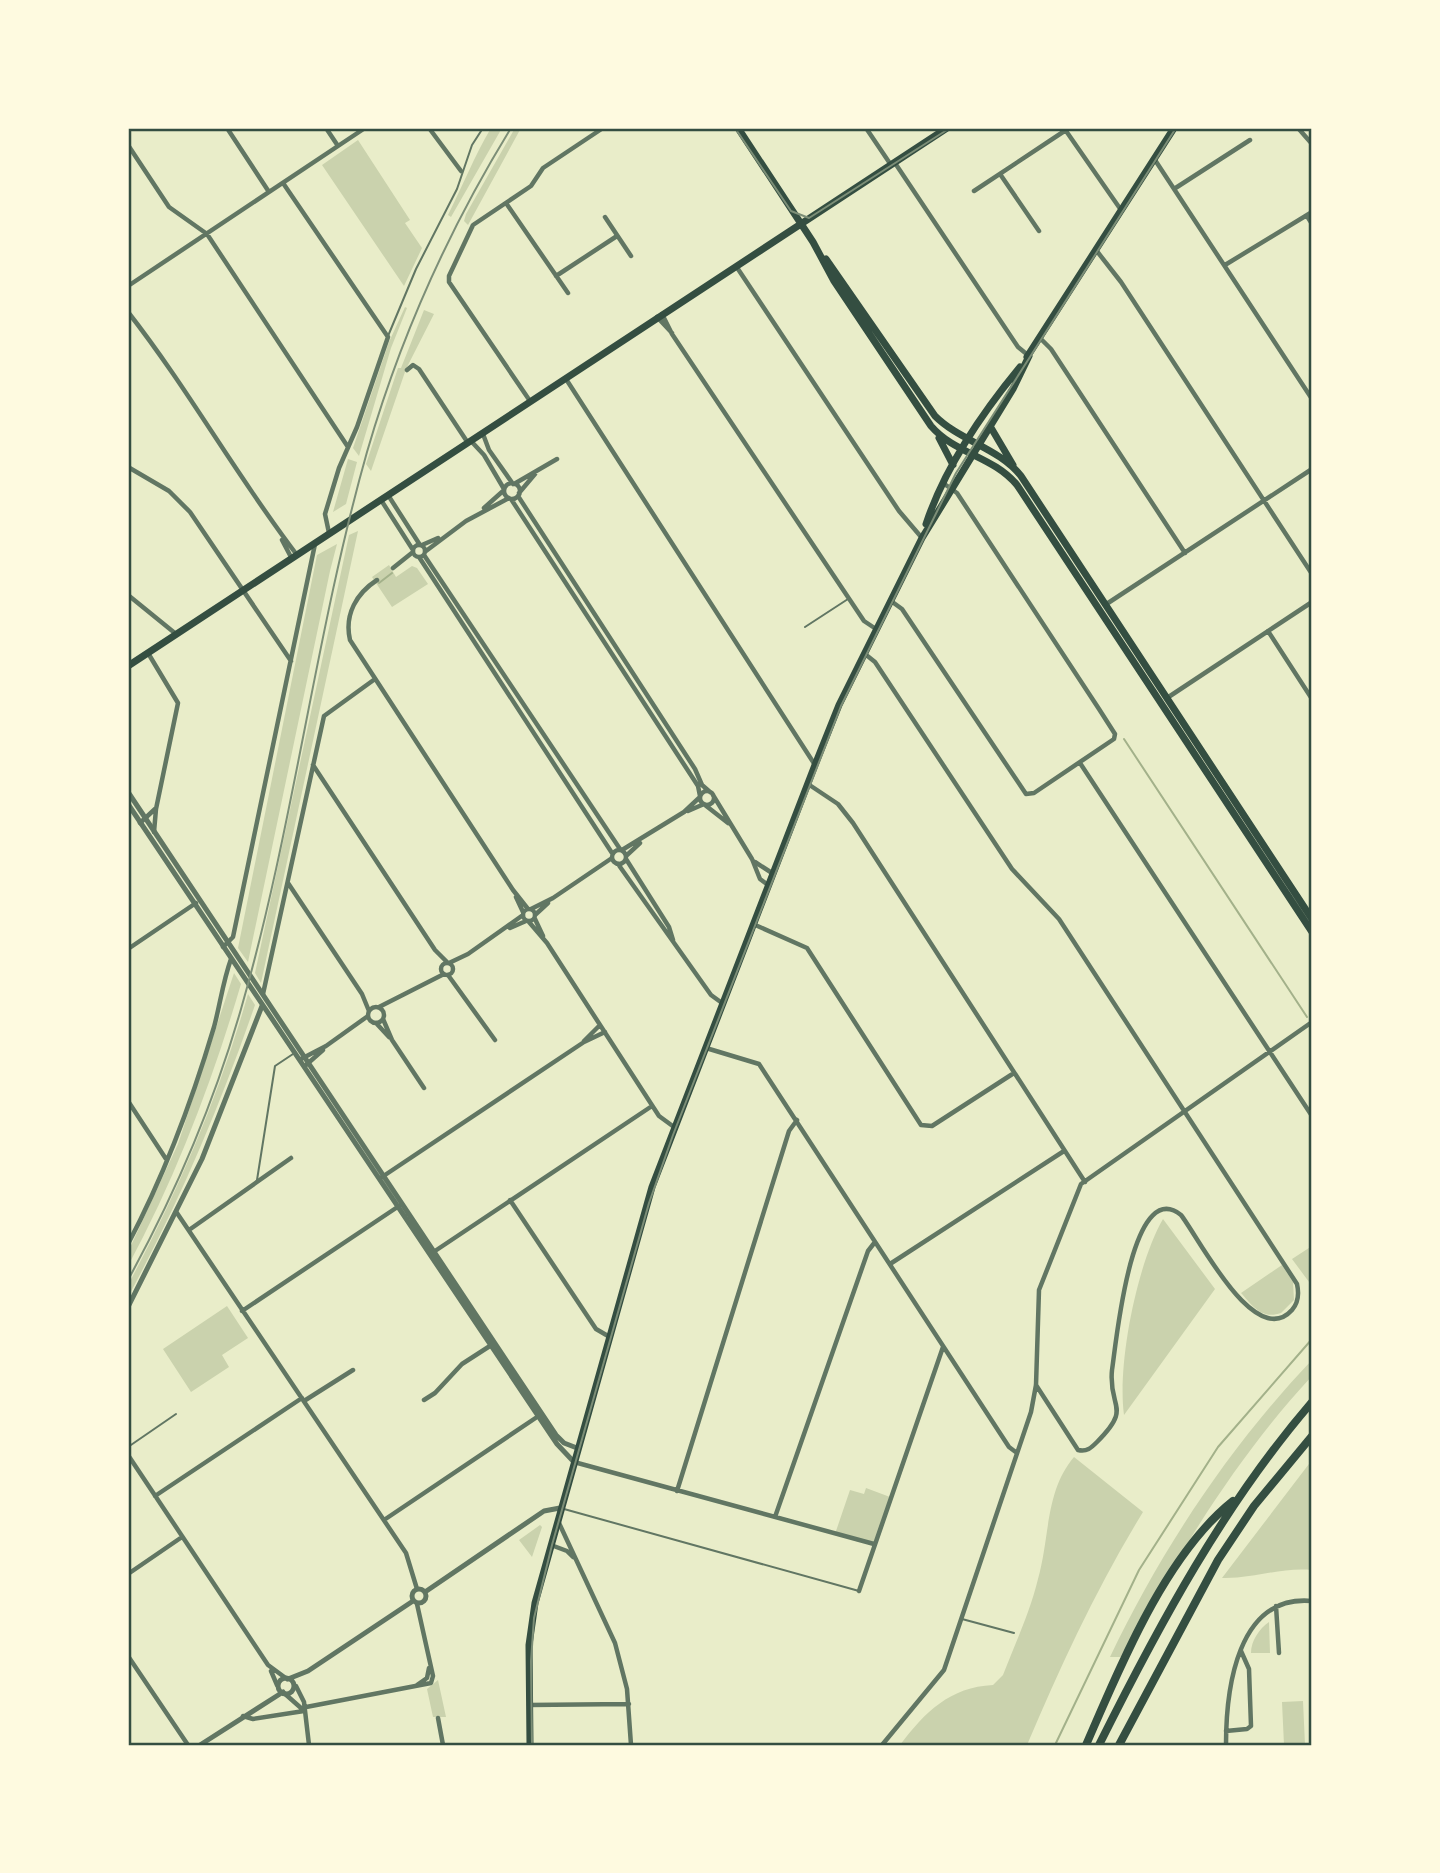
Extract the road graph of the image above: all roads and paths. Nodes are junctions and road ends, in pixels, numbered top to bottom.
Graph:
1 (227, 128) edge
2 (326, 128) edge
3 (365, 128) edge
4 (429, 128) edge
5 (483, 128) edge
6 (603, 128) edge
7 (738, 128) edge
8 (866, 128) edge
9 (947, 128) edge
10 (1174, 128) edge
11 (1298, 128) edge
12 (1065, 129) edge
13 (1250, 140) dead end
14 (1312, 144) edge
15 (128, 145) edge
16 (338, 146) junction
17 (1154, 159) junction
18 (893, 163) junction
19 (461, 172) junction
20 (1000, 174) junction
21 (283, 183) junction
22 (1174, 189) junction
23 (974, 191) dead end
24 (269, 192) junction
25 (506, 202) junction
26 (1121, 210) junction
27 (1310, 214) edge
28 (605, 217) dead end
29 (801, 223) junction
30 (1312, 224) edge
31 (1039, 231) dead end
32 (206, 234) junction
33 (617, 236) junction
34 (813, 242) junction
35 (1096, 250) junction
36 (631, 256) dead end
37 (735, 265) junction
38 (1225, 265) junction
39 (556, 276) junction
40 (128, 286) edge
41 (568, 293) dead end
42 (128, 312) edge
43 (660, 315) junction
44 (388, 337) junction
45 (1040, 338) junction
46 (1029, 356) junction
47 (407, 370) dead end
48 (565, 378) junction
49 (1312, 399) edge
50 (530, 401) junction
51 (990, 426) junction
52 (483, 433) junction
53 (937, 433) junction
54 (968, 440) junction
55 (469, 442) junction
56 (978, 445) junction
57 (349, 447) junction
58 (962, 450) junction
59 (972, 455) junction
60 (557, 459) dead end
61 (953, 465) junction
62 (128, 467) edge
63 (1015, 468) junction
64 (1312, 469) edge
65 (538, 471) junction
66 (942, 483) junction
67 (513, 484) junction
68 (951, 488) junction
69 (504, 490) junction
70 (518, 494) junction
71 (388, 495) junction
72 (510, 498) junction
73 (381, 500) junction
74 (1265, 500) junction
75 (481, 511) junction
76 (329, 534) junction
77 (442, 536) junction
78 (922, 538) junction
79 (315, 544) junction
80 (421, 545) junction
81 (1185, 553) junction
82 (419, 554) junction
83 (295, 557) junction
84 (561, 561) junction
85 (555, 565) junction
86 (393, 568) dead end
87 (1312, 574) edge
88 (377, 580) dead end
89 (243, 591) junction
90 (128, 595) edge
91 (583, 596) junction
92 (849, 598) junction
93 (577, 600) junction
94 (890, 601) junction
95 (1312, 603) edge
96 (1103, 606) junction
97 (805, 627) dead end
98 (876, 629) junction
99 (1268, 631) junction
100 (176, 634) junction
101 (148, 653) junction
102 (864, 653) junction
103 (292, 663) junction
104 (128, 666) edge
105 (375, 679) junction
106 (1312, 699) edge
107 (1164, 700) junction
108 (652, 702) junction
109 (645, 706) junction
110 (1080, 763) junction
111 (312, 764) junction
112 (815, 765) junction
113 (808, 784) junction
114 (128, 792) edge
115 (711, 793) junction
116 (700, 797) junction
117 (128, 804) edge
118 (705, 804) junction
119 (156, 809) junction
120 (684, 812) junction
121 (143, 821) junction
122 (728, 824) junction
123 (152, 835) junction
124 (646, 838) junction
125 (621, 850) junction
126 (626, 858) junction
127 (614, 859) junction
128 (752, 859) junction
129 (772, 873) junction
130 (288, 883) junction
131 (768, 885) junction
132 (553, 898) junction
133 (197, 902) junction
134 (526, 911) junction
135 (535, 917) junction
136 (1312, 919) edge
137 (528, 921) junction
138 (752, 924) junction
139 (506, 930) junction
140 (1312, 932) edge
141 (547, 943) junction
142 (674, 943) junction
143 (226, 945) junction
144 (128, 949) edge
145 (234, 960) junction
146 (447, 968) junction
147 (362, 994) junction
148 (260, 995) junction
149 (396, 1001) junction
150 (722, 1003) junction
151 (262, 1006) junction
152 (377, 1007) junction
153 (368, 1014) junction
154 (384, 1016) junction
155 (374, 1022) junction
156 (1312, 1022) edge
157 (600, 1025) junction
158 (356, 1027) junction
159 (605, 1032) junction
160 (392, 1040) junction
161 (495, 1040) dead end
162 (584, 1041) junction
163 (326, 1046) junction
164 (705, 1048) junction
165 (1270, 1052) junction
166 (294, 1053) junction
167 (302, 1058) junction
168 (306, 1065) junction
169 (1014, 1073) junction
170 (424, 1088) dead end
171 (128, 1101) edge
172 (652, 1105) junction
173 (1186, 1113) junction
174 (1312, 1116) edge
175 (797, 1120) junction
176 (674, 1126) junction
177 (1064, 1151) junction
178 (291, 1158) dead end
179 (167, 1159) junction
180 (381, 1177) junction
181 (1085, 1182) junction
182 (256, 1185) junction
183 (510, 1200) junction
184 (400, 1205) junction
185 (177, 1213) junction
186 (189, 1230) junction
187 (875, 1242) junction
188 (128, 1244) edge
189 (432, 1253) junction
190 (890, 1264) junction
191 (128, 1307) edge
192 (242, 1311) junction
193 (608, 1336) junction
194 (493, 1344) junction
195 (943, 1346) junction
196 (353, 1370) dead end
197 (1036, 1385) junction
198 (303, 1399) junction
199 (424, 1400) dead end
200 (1312, 1402) edge
201 (176, 1414) dead end
202 (541, 1415) junction
203 (1312, 1436) edge
204 (128, 1447) edge
205 (577, 1448) junction
206 (1018, 1453) junction
207 (128, 1455) edge
208 (573, 1461) junction
209 (677, 1491) junction
210 (155, 1496) junction
211 (1237, 1498) junction
212 (560, 1508) junction
213 (775, 1517) junction
214 (384, 1520) junction
215 (557, 1520) junction
216 (183, 1536) junction
217 (550, 1544) junction
218 (874, 1544) junction
219 (574, 1558) junction
220 (128, 1574) edge
221 (417, 1589) junction
222 (859, 1591) joint
223 (425, 1592) junction
224 (1312, 1601) edge
225 (415, 1602) junction
226 (1276, 1606) junction
227 (962, 1619) junction
228 (1014, 1633) dead end
229 (1241, 1650) junction
230 (1279, 1653) dead end
231 (128, 1656) edge
232 (266, 1661) junction
233 (308, 1671) junction
234 (287, 1679) junction
235 (277, 1685) junction
236 (296, 1686) junction
237 (283, 1693) junction
238 (263, 1702) junction
239 (629, 1704) junction
240 (528, 1705) junction
241 (303, 1711) junction
242 (242, 1716) junction
243 (438, 1718) dead end
244 (1226, 1731) junction
245 (188, 1745) edge
246 (200, 1745) edge
247 (309, 1745) edge
248 (443, 1745) edge
249 (530, 1745) edge
250 (631, 1745) edge
251 (882, 1745) edge
252 (1086, 1745) edge
253 (1099, 1745) edge
254 (1118, 1745) edge
255 (1226, 1745) edge

1 - 24 street
2 - 16 street
3 - 16 street
4 - 19 street
5 - 19 lane
6 - 25 street
7 - 29 main road
8 - 18 street
9 - 18 main road
10 - 17 main road
11 - 14 street
12 - 20 street
12 - 26 street
13 - 22 street
15 - 32 street
16 - 21 street
17 - 22 street
17 - 26 main road
18 - 29 main road
18 - 46 street
19 - 44 lane
20 - 23 street
20 - 31 street
21 - 24 street
21 - 44 street
22 - 38 street
24 - 32 street
25 - 39 street
25 - 50 street
26 - 35 main road
27 - 30 street
27 - 38 street
28 - 33 street
29 - 34 main road
29 - 37 main road
32 - 40 street
32 - 57 street
33 - 36 street
33 - 39 street
34 - 53 main road
34 - 54 main road
35 - 45 main road
35 - 74 street
37 - 43 main road
37 - 78 street
38 - 49 street
39 - 41 street
42 - 83 street
43 - 48 main road
43 - 92 street
44 - 57 street
45 - 46 main road
45 - 81 street
46 - 51 main road
46 - 54 main road
47 - 55 street
48 - 50 main road
48 - 112 street
50 - 52 main road
51 - 56 main road
51 - 63 main road
52 - 55 main road
52 - 67 street
53 - 58 main road
53 - 61 main road
54 - 56 main road
54 - 58 main road
55 - 69 street
55 - 71 main road
56 - 59 main road
56 - 63 main road
57 - 76 street
58 - 59 main road
58 - 61 main road
59 - 68 main road
59 - 96 main road
60 - 65 street
61 - 66 main road
62 - 89 street
63 - 96 main road
64 - 74 street
65 - 67 street
65 - 70 street
66 - 68 street
66 - 78 main road
67 - 69 street
67 - 70 street
68 - 78 main road
68 - 110 street
69 - 72 street
69 - 75 street
70 - 72 street
70 - 84 street
71 - 73 main road
71 - 80 street
72 - 75 street
72 - 85 street
73 - 76 main road
73 - 82 street
74 - 81 street
74 - 87 street
75 - 77 street
76 - 79 main road
77 - 80 street
77 - 82 street
78 - 94 main road
79 - 83 main road
79 - 103 street
80 - 82 street
80 - 82 street
81 - 96 street
82 - 86 street
82 - 125 street
82 - 127 street
83 - 89 main road
84 - 85 street
84 - 91 street
85 - 93 street
88 - 105 street
89 - 100 main road
89 - 103 street
90 - 100 street
91 - 93 street
91 - 108 street
92 - 97 lane
92 - 98 street
93 - 109 street
94 - 98 main road
94 - 110 street
95 - 99 street
96 - 107 main road
98 - 102 main road
99 - 106 street
99 - 107 street
100 - 101 main road
101 - 104 main road
101 - 119 street
102 - 112 main road
102 - 173 street
103 - 143 street
105 - 111 street
105 - 134 street
107 - 136 main road
107 - 140 main road
108 - 109 street
108 - 115 street
109 - 116 street
110 - 165 street
111 - 130 street
111 - 146 street
112 - 113 main road
113 - 129 main road
113 - 169 street
114 - 121 street
115 - 116 street
115 - 118 street
115 - 122 street
116 - 118 street
116 - 120 street
117 - 121 street
118 - 120 street
118 - 122 street
119 - 121 street
119 - 123 street
120 - 124 street
121 - 123 street
122 - 128 street
123 - 133 street
124 - 125 street
124 - 126 street
125 - 126 street
125 - 127 street
126 - 127 street
126 - 142 street
127 - 132 street
127 - 142 street
128 - 129 street
128 - 131 street
129 - 131 main road
130 - 147 street
130 - 148 street
131 - 138 main road
132 - 134 street
132 - 135 street
133 - 143 street
133 - 144 street
134 - 135 street
134 - 137 street
134 - 139 street
135 - 137 street
135 - 141 street
137 - 139 street
137 - 141 street
138 - 150 main road
138 - 169 street
139 - 146 street
141 - 157 street
142 - 150 street
143 - 145 street
145 - 148 street
145 - 179 street
146 - 149 street
146 - 161 street
147 - 152 street
147 - 153 street
148 - 151 street
148 - 167 street
149 - 152 street
149 - 154 street
150 - 164 main road
151 - 166 street
151 - 185 street
152 - 153 street
152 - 154 street
153 - 155 street
153 - 158 street
154 - 155 street
154 - 160 street
155 - 158 street
155 - 160 street
156 - 165 street
157 - 159 street
157 - 162 street
158 - 163 street
159 - 162 street
159 - 172 street
160 - 170 street
162 - 180 street
163 - 167 street
163 - 168 street
164 - 175 street
164 - 176 main road
165 - 173 street
165 - 174 street
166 - 167 street
166 - 182 lane
167 - 168 street
168 - 180 street
169 - 177 street
171 - 179 street
172 - 176 street
172 - 183 street
173 - 181 street
173 - 197 street
175 - 187 street
175 - 209 street
176 - 193 main road
177 - 181 street
177 - 190 street
178 - 182 street
179 - 188 street
180 - 184 street
181 - 197 street
182 - 186 street
183 - 189 street
183 - 193 street
184 - 189 street
184 - 192 street
185 - 186 street
185 - 191 street
186 - 192 street
187 - 190 street
187 - 213 street
189 - 194 street
190 - 195 street
192 - 198 street
193 - 205 main road
194 - 199 street
194 - 202 street
195 - 206 street
195 - 218 street
196 - 198 street
197 - 206 street
198 - 210 street
198 - 214 street
200 - 211 highway
201 - 204 lane
202 - 205 street
202 - 208 street
202 - 214 street
203 - 254 highway
205 - 208 main road
206 - 227 street
207 - 210 street
208 - 209 street
208 - 212 main road
209 - 213 street
210 - 216 street
211 - 252 highway
211 - 253 highway
212 - 215 main road
212 - 222 lane
212 - 223 street
213 - 218 street
214 - 221 street
215 - 217 main road
215 - 219 street
216 - 220 street
216 - 232 street
217 - 219 street
217 - 240 main road
218 - 222 street
219 - 239 street
221 - 223 street
221 - 225 street
223 - 225 street
224 - 226 street
225 - 233 street
225 - 241 street
226 - 229 street
226 - 230 street
227 - 228 lane
227 - 251 street
229 - 244 street
229 - 244 street
231 - 245 street
232 - 234 street
232 - 235 street
233 - 234 street
233 - 236 street
234 - 235 street
234 - 236 street
235 - 237 street
235 - 238 street
236 - 237 street
236 - 241 street
237 - 238 street
237 - 241 street
238 - 242 street
239 - 240 street
239 - 250 street
240 - 249 main road
241 - 242 street
241 - 247 street
242 - 246 street
243 - 248 street
244 - 255 street

